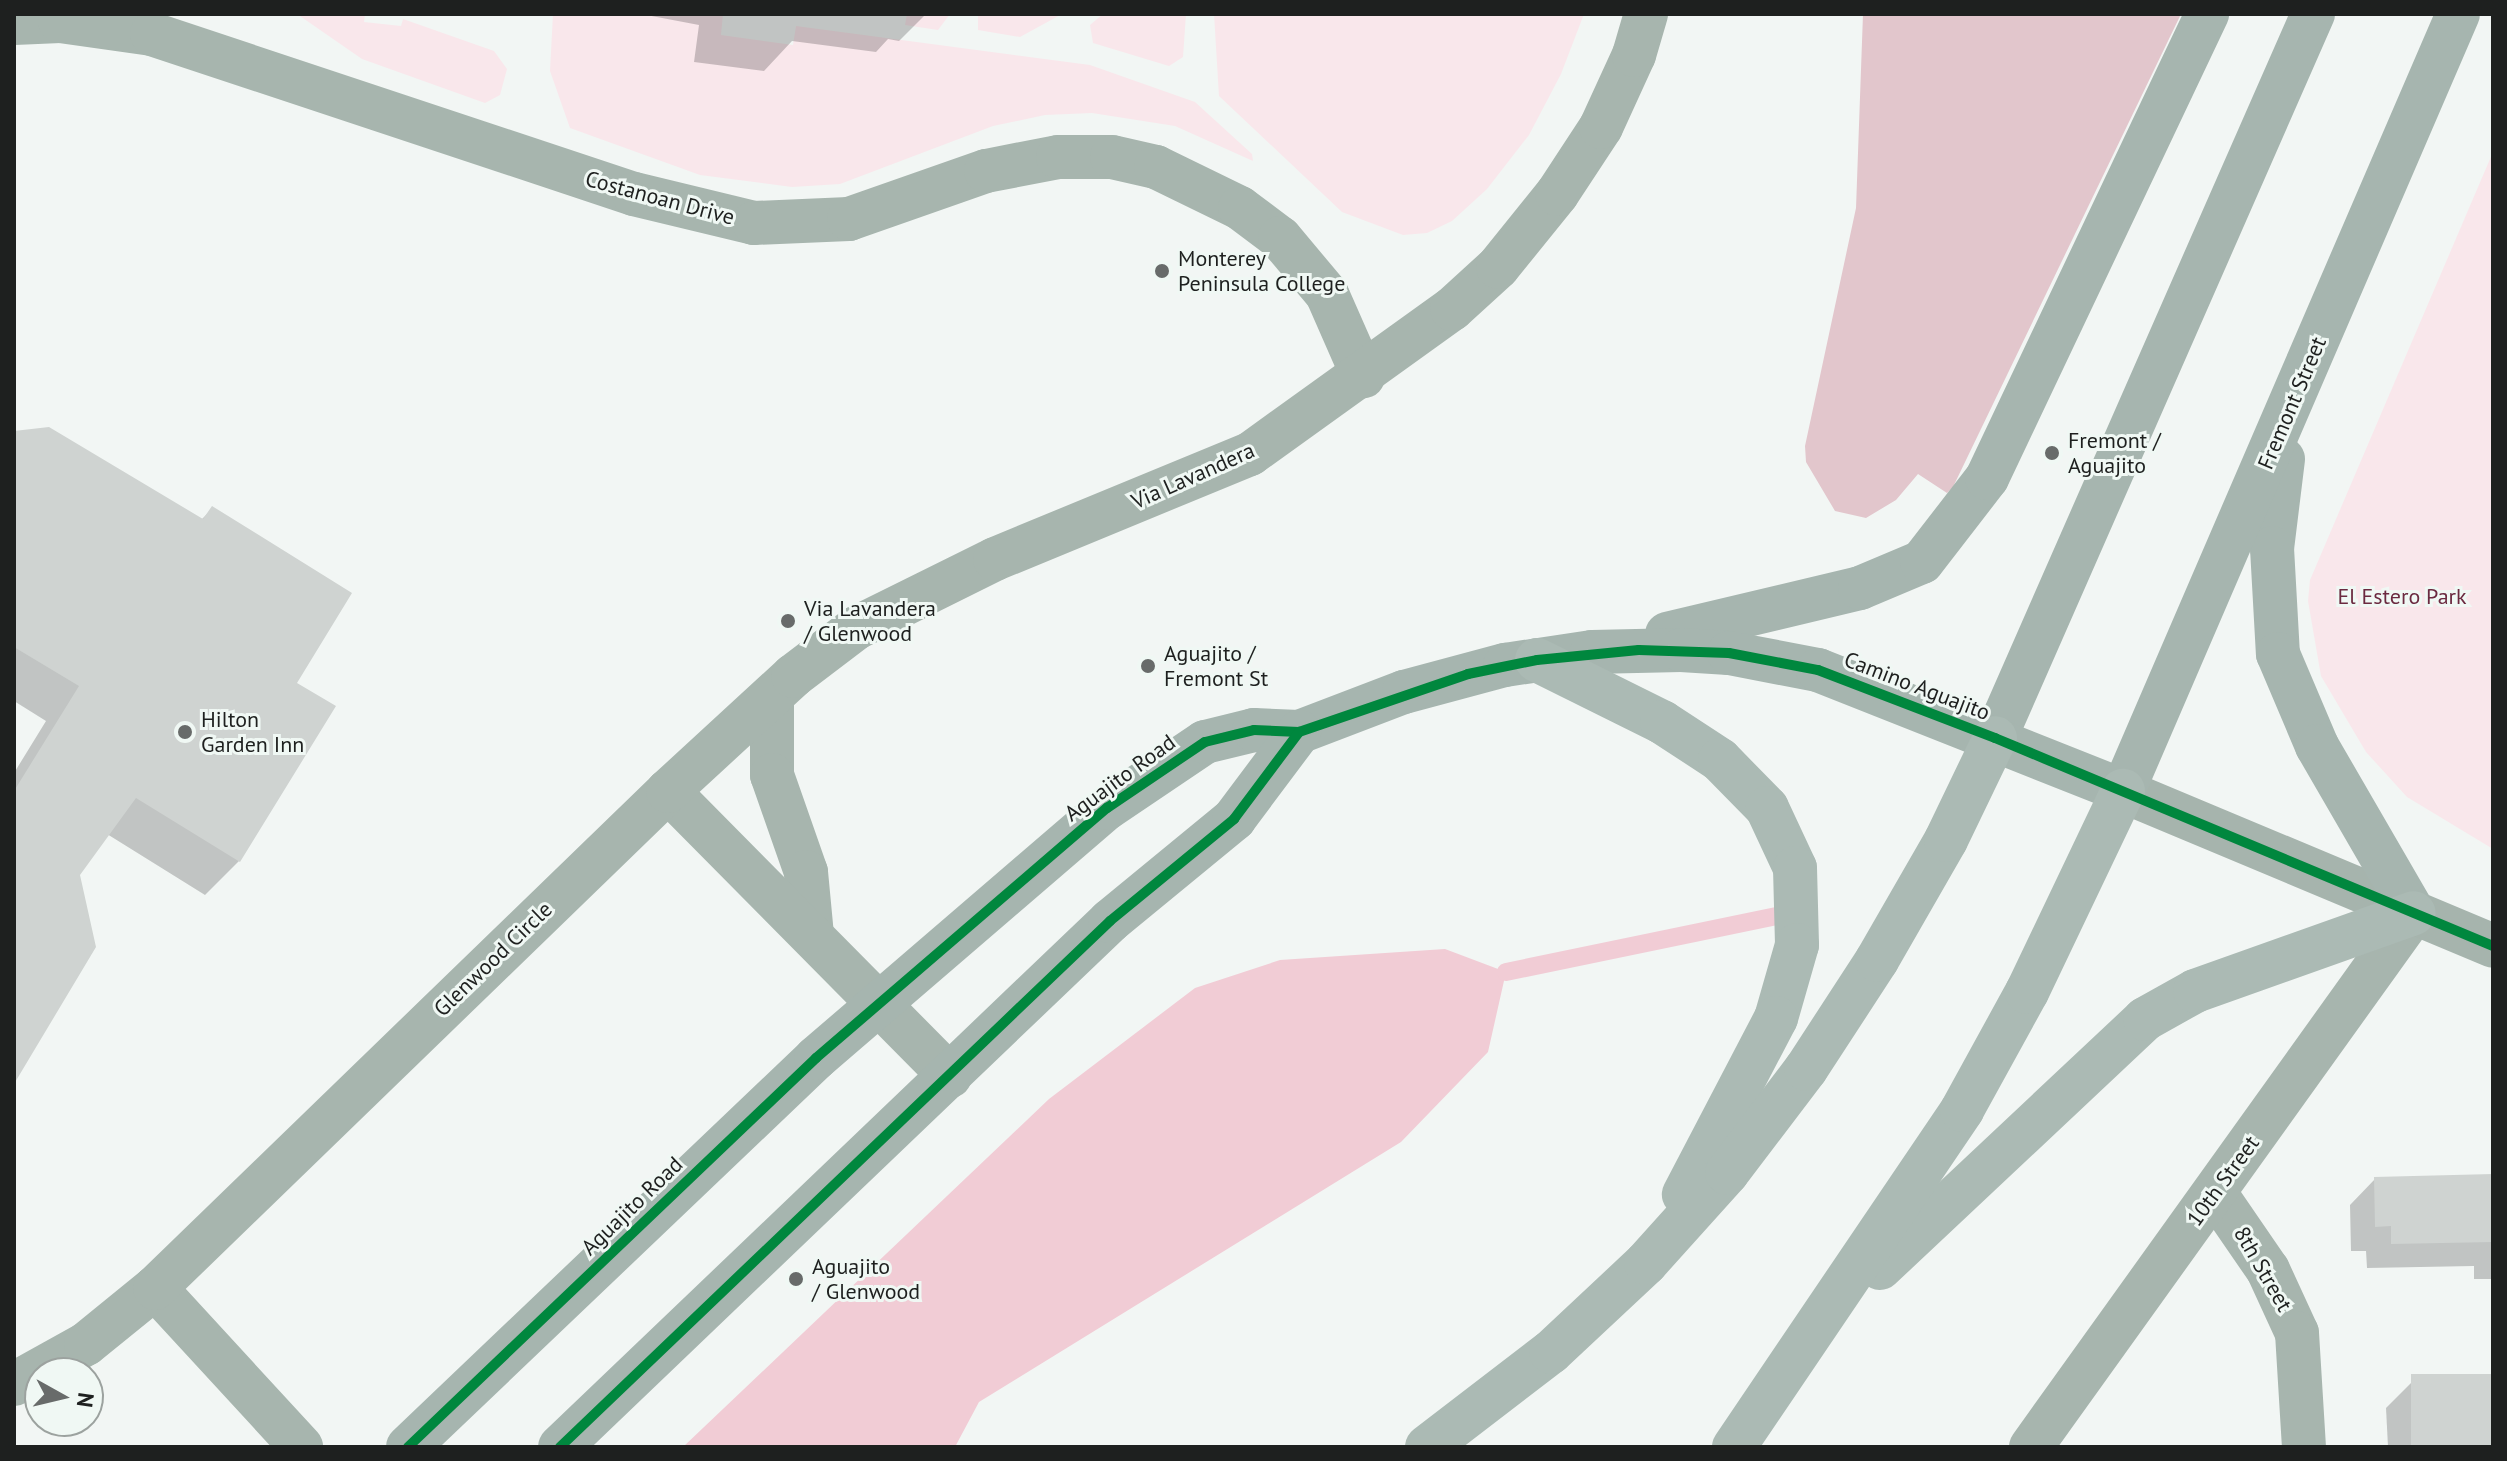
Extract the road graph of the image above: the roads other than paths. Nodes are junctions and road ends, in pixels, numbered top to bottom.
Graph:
1 (1646, 14) edge
2 (2207, 14) edge
3 (2313, 14) edge
4 (2458, 14) edge
5 (14, 23) edge
6 (1363, 376) junction
7 (2288, 413) junction
8 (1537, 660) junction
9 (772, 696) junction
10 (1299, 732) junction
11 (1995, 738) junction
12 (668, 791) junction
13 (2123, 791) junction
14 (2414, 913) junction
15 (812, 935) junction
16 (2493, 946) edge
17 (880, 1003) junction
18 (950, 1076) junction
19 (2215, 1193) junction
20 (1646, 1263) junction
21 (155, 1288) junction
22 (1812, 1333) junction
23 (14, 1384) edge
24 (301, 1447) edge
25 (408, 1447) edge
26 (560, 1447) edge
27 (1427, 1447) edge
28 (1734, 1447) edge
29 (2031, 1447) edge
30 (2304, 1447) edge

1 - 6 street, Via Lavandera
2 - 8 main road
3 - 11 main road
4 - 7 main road, Fremont Street
5 - 6 street, Costanoan Drive
6 - 9 street, Via Lavandera
7 - 13 main road, Fremont Street
7 - 14 main road
8 - 10 main road, Camino Aguajito
8 - 11 main road, Camino Aguajito
8 - 20 highway
9 - 12 street, Via Lavandera
9 - 15 street
10 - 17 main road, Aguajito Road
10 - 18 main road
11 - 13 main road, Camino Aguajito
11 - 20 highway
12 - 15 street
12 - 21 street, Glenwood Circle
13 - 14 main road, Camino Aguajito
13 - 22 highway
14 - 16 main road, Camino Aguajito
14 - 19 street, 10th Street
14 - 22 highway
15 - 17 street
17 - 18 street
17 - 25 main road, Aguajito Road
18 - 26 main road
19 - 29 street, 10th Street
19 - 30 street, 8th Street
20 - 27 highway
21 - 23 street, Glenwood Circle
21 - 24 street
22 - 28 highway

